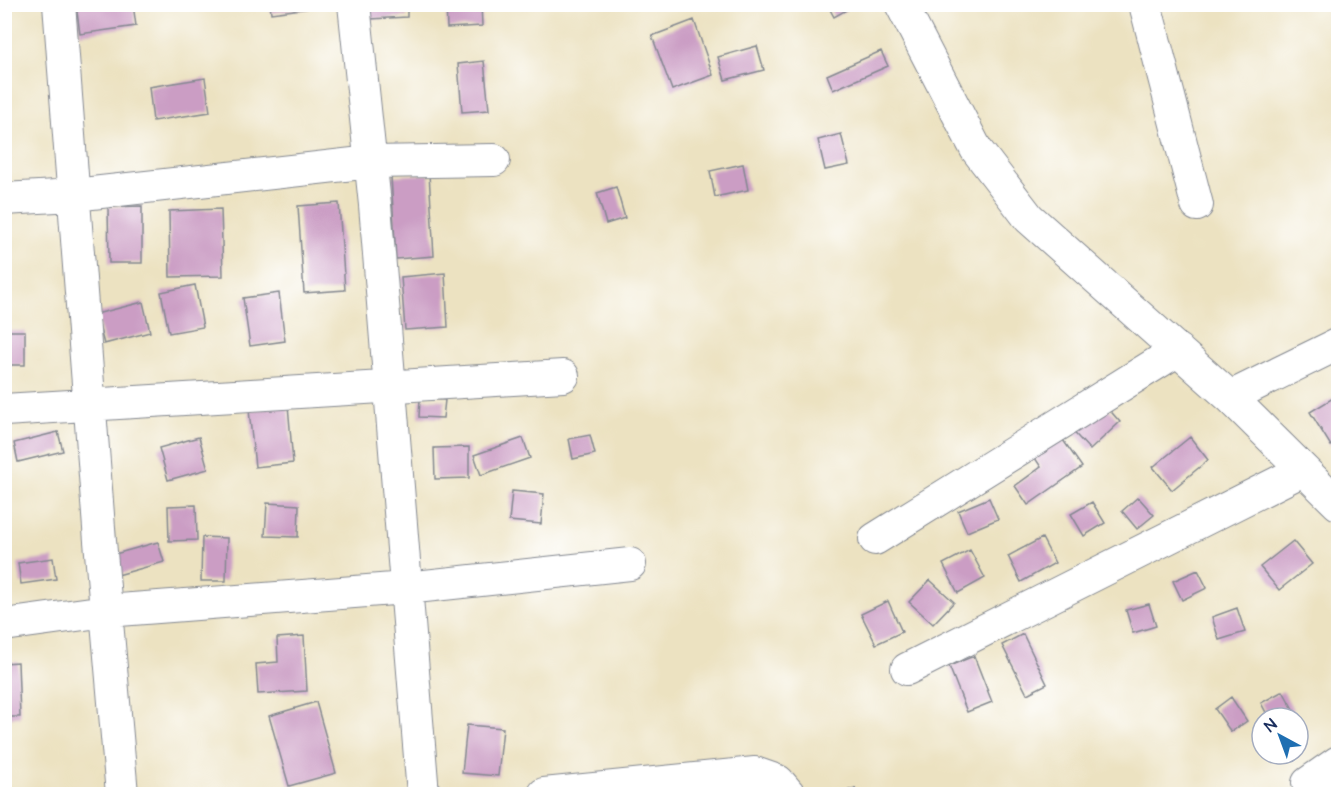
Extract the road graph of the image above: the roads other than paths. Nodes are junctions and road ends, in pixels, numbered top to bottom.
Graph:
1 (59, 4) edge
2 (354, 4) edge
3 (901, 4) edge
4 (1145, 4) edge
5 (494, 160) dead end
6 (371, 162) junction
7 (74, 195) junction
8 (4, 199) edge
9 (1197, 205) dead end
10 (1338, 344) edge
11 (1178, 350) junction
12 (563, 375) dead end
13 (390, 387) junction
14 (1230, 397) junction
15 (89, 404) junction
16 (4, 410) edge
17 (1303, 470) junction
18 (1338, 504) edge
19 (875, 538) dead end
20 (630, 564) dead end
21 (406, 588) junction
22 (106, 611) junction
23 (4, 625) edge
24 (907, 669) dead end
25 (1338, 762) edge
26 (1308, 783) dead end
27 (122, 795) edge
28 (423, 795) edge
29 (544, 795) edge
30 (789, 795) edge

1 - 7 street
2 - 6 street
3 - 11 street
4 - 9 street
5 - 6 street
6 - 7 street
6 - 13 street
7 - 8 street
7 - 15 street
10 - 14 street
11 - 14 street
11 - 19 street
12 - 13 street
13 - 15 street
13 - 21 street
14 - 17 street
15 - 16 street
15 - 22 street
17 - 18 street
17 - 24 street
20 - 21 street
21 - 22 street
21 - 28 street
22 - 23 street
22 - 27 street
25 - 26 street
29 - 30 street

